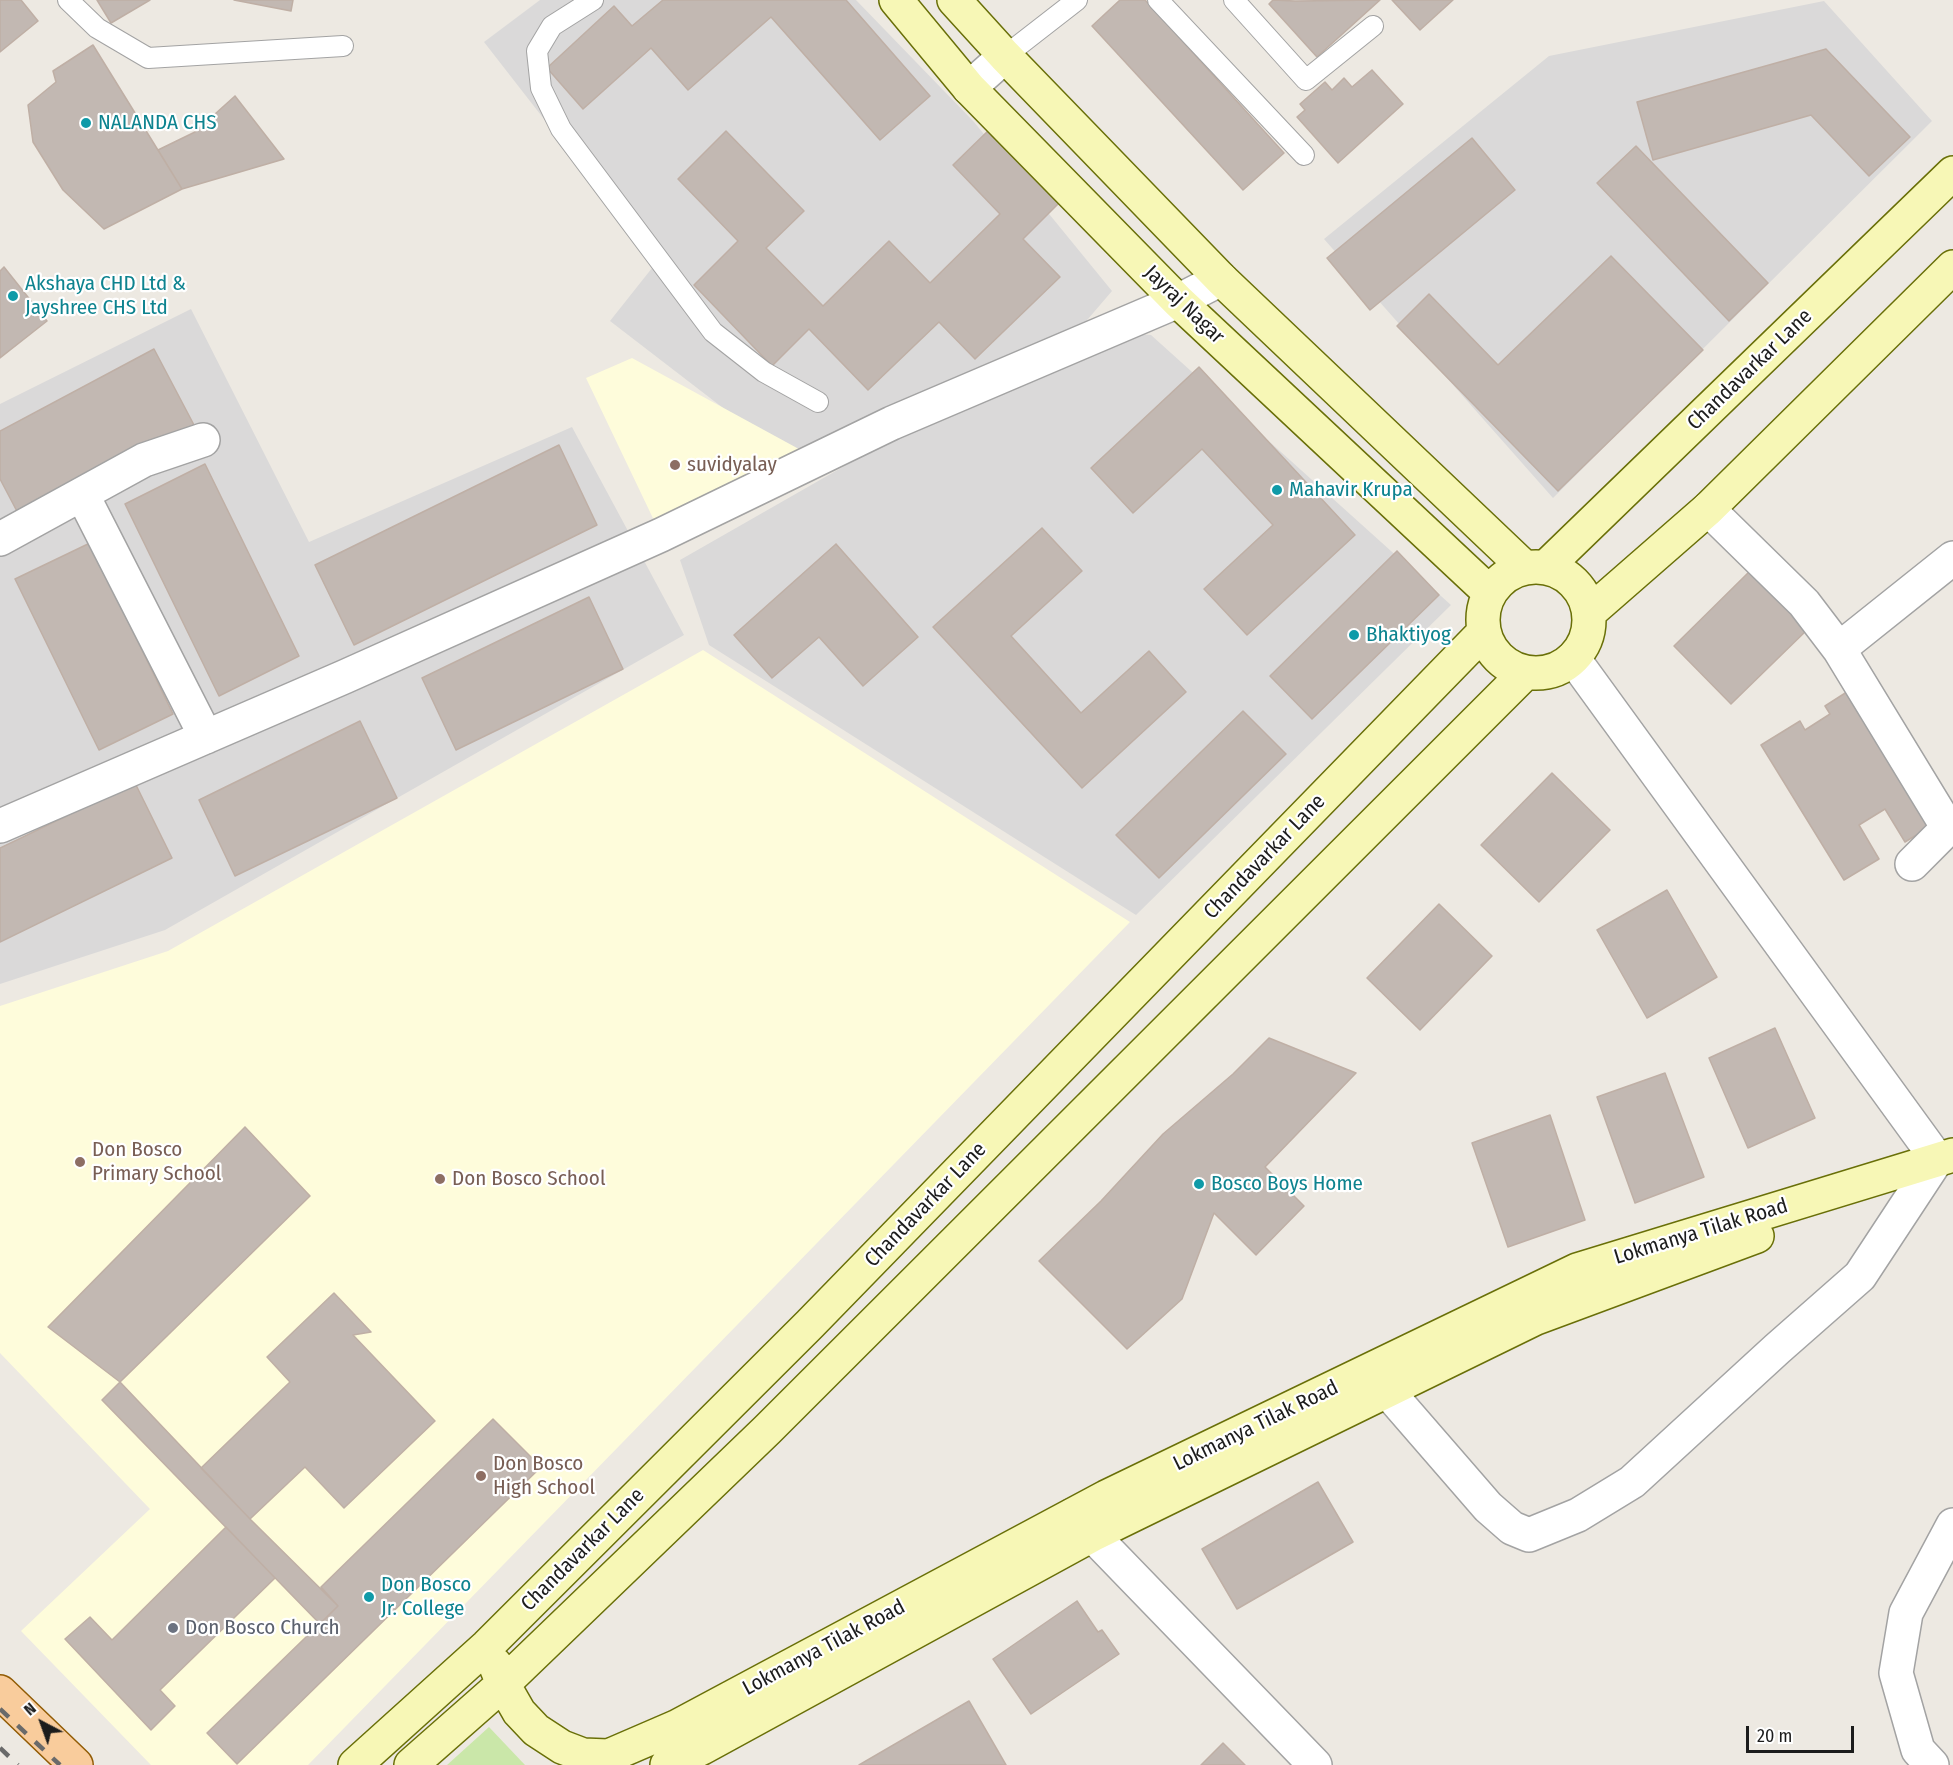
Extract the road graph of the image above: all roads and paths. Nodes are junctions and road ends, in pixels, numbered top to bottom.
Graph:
1 (68, 0) edge
2 (593, 0) edge
3 (896, 0) edge
4 (954, 0) edge
5 (1077, 0) edge
6 (1158, 0) edge
7 (1234, 0) edge
8 (1373, 26) dead end
9 (343, 46) dead end
10 (1005, 56) junction
11 (969, 88) junction
12 (1304, 155) dead end
13 (1953, 173) edge
14 (1953, 267) edge
15 (1221, 279) junction
16 (1178, 301) junction
17 (1317, 369) junction
18 (1283, 399) junction
19 (818, 402) dead end
20 (202, 440) dead end
21 (1418, 466) junction
22 (82, 494) junction
23 (1387, 496) junction
24 (1708, 509) junction
25 (0, 539) edge
26 (1953, 558) edge
27 (1535, 567) junction
28 (1490, 593) junction
29 (1590, 612) junction
30 (1484, 633) junction
31 (1839, 649) junction
32 (1573, 658) junction
33 (1525, 673) junction
34 (206, 737) junction
35 (0, 826) edge
36 (1912, 864) dead end
37 (1942, 1167) edge
38 (1379, 1381) junction
39 (1083, 1525) junction
40 (1953, 1526) edge
41 (487, 1646) junction
42 (503, 1684) junction
43 (0, 1692) edge
44 (686, 1750) edge
45 (598, 1760) edge
46 (76, 1765) edge
47 (355, 1765) edge
48 (411, 1765) edge
49 (1315, 1765) edge
50 (1932, 1765) edge

1 - 9 lane
2 - 19 lane
3 - 11 street, Jayraj Nagar
4 - 10 street
5 - 10 lane
6 - 12 lane
7 - 8 lane
10 - 11 street
10 - 15 street
11 - 16 street, Jayraj Nagar
13 - 27 street, Chandavarkar Lane
14 - 24 street
15 - 16 street
15 - 17 street
16 - 18 street, Jayraj Nagar
16 - 34 street
17 - 18 street
17 - 21 street
18 - 23 street, Jayraj Nagar
20 - 22 street
21 - 23 street
21 - 27 street
22 - 25 street
22 - 34 street
23 - 28 street, Jayraj Nagar
24 - 29 street
24 - 31 street
26 - 31 street
27 - 28 street
27 - 29 street
28 - 30 street
29 - 32 street
30 - 33 street
30 - 41 street, Chandavarkar Lane
31 - 36 street
32 - 33 street
32 - 37 street
33 - 42 street, Chandavarkar Lane
34 - 35 street
37 - 38 street, Lokmanya Tilak Road
37 - 38 street
38 - 39 street, Lokmanya Tilak Road
39 - 44 street, Lokmanya Tilak Road
39 - 49 street
40 - 50 street
41 - 42 street
41 - 47 street, Chandavarkar Lane
42 - 45 street
42 - 48 street, Chandavarkar Lane
43 - 46 main road
44 - 45 street, Lokmanya Tilak Road

